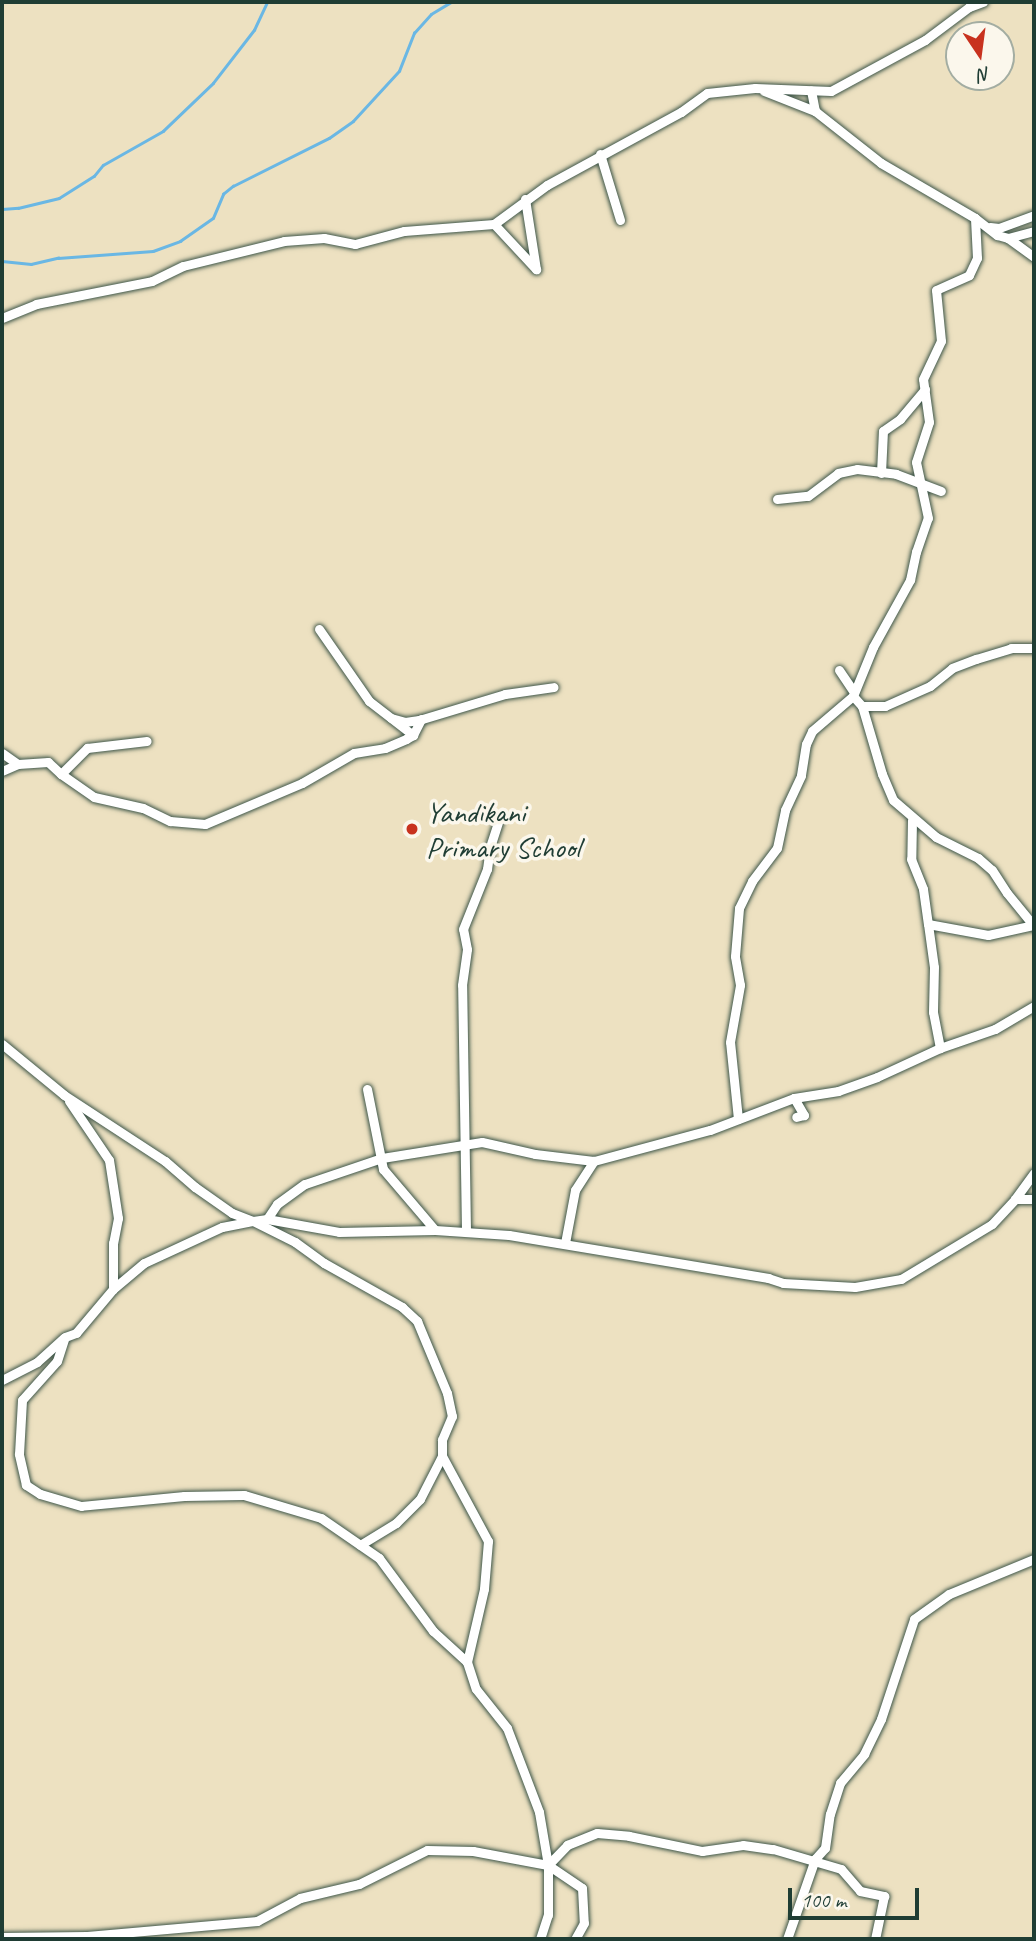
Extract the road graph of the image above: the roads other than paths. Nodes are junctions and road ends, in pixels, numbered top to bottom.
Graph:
1 (983, 2) edge
2 (755, 88) junction
3 (811, 90) junction
4 (815, 111) junction
5 (600, 154) junction
6 (525, 199) junction
7 (1034, 215) edge
8 (975, 218) junction
9 (620, 220) dead end
10 (494, 224) junction
11 (990, 227) junction
12 (1034, 231) edge
13 (1008, 238) junction
14 (1034, 257) edge
15 (2, 318) edge
16 (925, 389) junction
17 (881, 473) junction
18 (919, 482) junction
19 (941, 491) dead end
20 (777, 499) dead end
21 (319, 629) dead end
22 (1034, 648) edge
23 (839, 670) dead end
24 (554, 687) dead end
25 (853, 694) junction
26 (862, 706) junction
27 (391, 719) junction
28 (421, 719) junction
29 (413, 735) junction
30 (148, 741) dead end
31 (2, 753) edge
32 (18, 764) junction
33 (2, 771) edge
34 (61, 774) junction
35 (499, 819) dead end
36 (912, 820) junction
37 (928, 924) junction
38 (1034, 925) edge
39 (1034, 1006) edge
40 (2, 1044) edge
41 (940, 1048) junction
42 (367, 1089) dead end
43 (64, 1095) junction
44 (794, 1098) junction
45 (796, 1117) dead end
46 (738, 1119) junction
47 (464, 1144) junction
48 (382, 1158) junction
49 (594, 1161) junction
50 (1034, 1173) edge
51 (1015, 1199) junction
52 (1034, 1199) edge
53 (268, 1219) junction
54 (253, 1221) junction
55 (435, 1230) junction
56 (466, 1231) junction
57 (565, 1243) junction
58 (113, 1289) junction
59 (65, 1337) junction
60 (2, 1380) edge
61 (442, 1456) junction
62 (360, 1545) junction
63 (1034, 1559) edge
64 (467, 1662) junction
65 (815, 1859) junction
66 (548, 1865) junction
67 (2, 1937) edge
68 (540, 1939) edge
69 (575, 1939) edge
70 (787, 1939) edge
71 (875, 1939) edge

1 - 3 street
2 - 3 street
2 - 4 street
2 - 5 street
3 - 4 street
4 - 8 street
5 - 6 street
5 - 9 street
6 - 10 street
6 - 10 street
7 - 11 street
8 - 11 street
8 - 16 street
10 - 15 street
11 - 13 street
12 - 13 street
13 - 14 street
16 - 17 street
16 - 18 street
17 - 18 street
17 - 20 street
18 - 19 street
18 - 25 street
21 - 27 street
22 - 26 street
23 - 25 street
24 - 28 street
25 - 26 street
25 - 46 street
26 - 36 street
27 - 28 street
27 - 29 street
28 - 29 street
29 - 34 street
30 - 34 street
31 - 32 street
32 - 33 street
32 - 34 street
35 - 47 street
36 - 37 street
36 - 38 street
37 - 38 street
37 - 41 street
39 - 41 street
40 - 43 street
41 - 44 street
42 - 48 street
43 - 54 street
43 - 58 street
44 - 45 street
44 - 46 street
46 - 49 street
47 - 48 street
47 - 49 street
47 - 56 street
48 - 53 street
48 - 55 street
49 - 57 street
50 - 51 street
51 - 52 street
51 - 57 street
53 - 54 street
53 - 55 street
54 - 58 street
54 - 61 street
55 - 56 street
56 - 57 street
58 - 59 street
59 - 60 street
59 - 62 street
61 - 62 street
61 - 64 street
62 - 64 street
63 - 65 street
64 - 66 street
65 - 66 street
65 - 70 street
65 - 71 street
66 - 67 street
66 - 68 street
66 - 69 street

